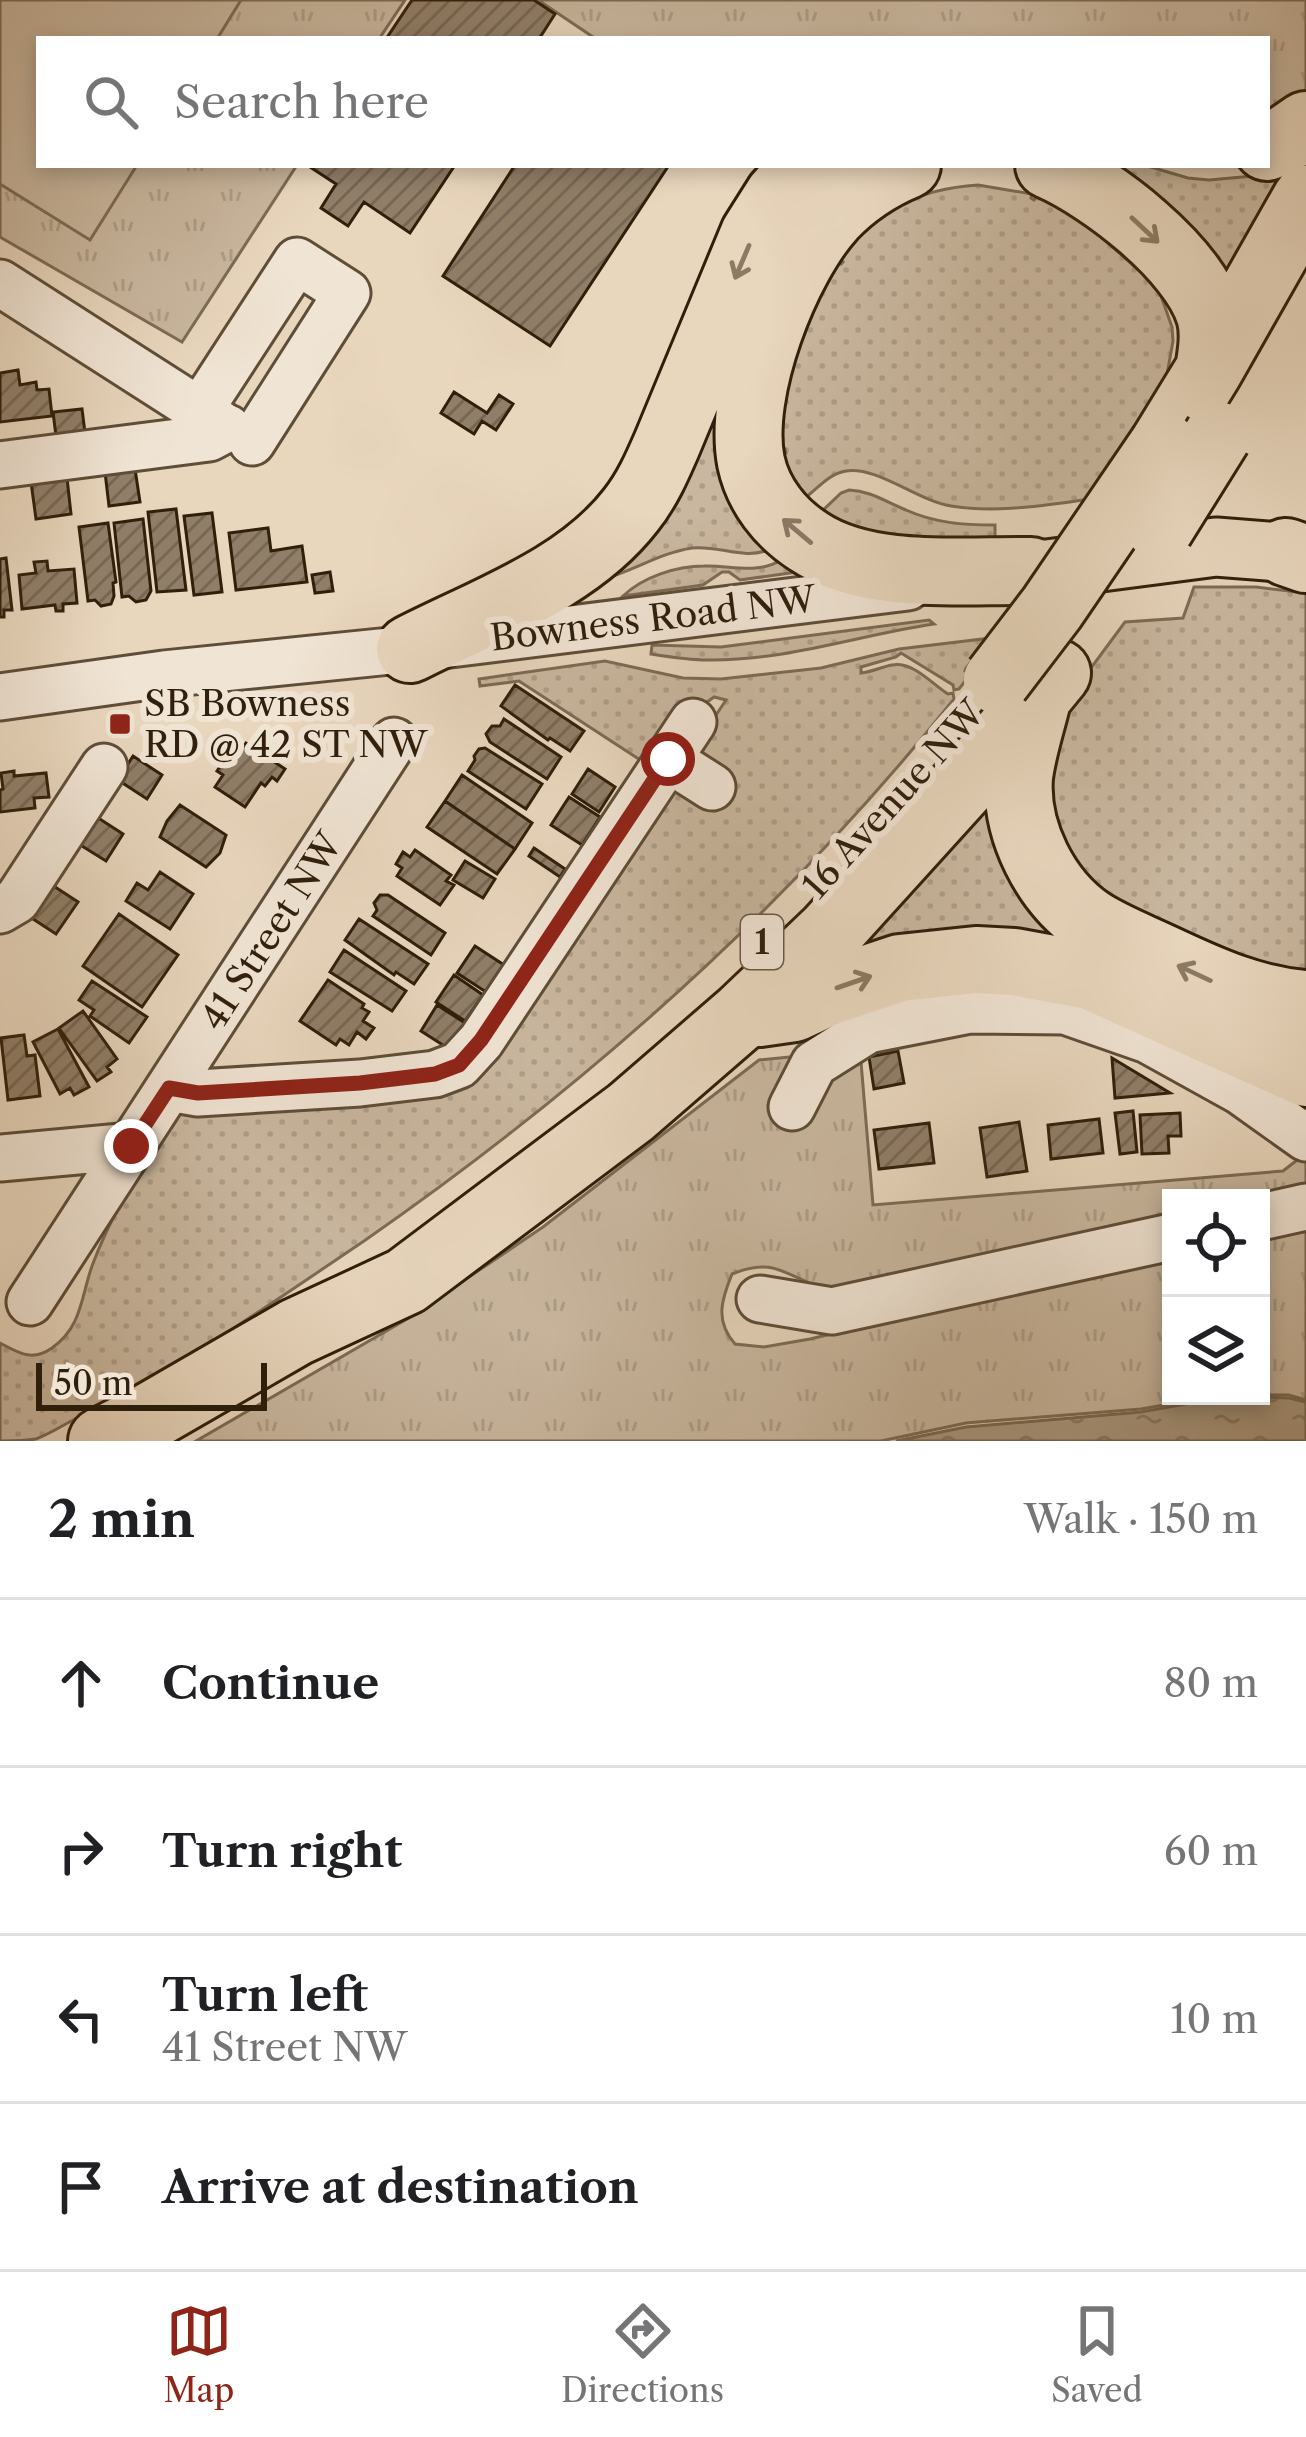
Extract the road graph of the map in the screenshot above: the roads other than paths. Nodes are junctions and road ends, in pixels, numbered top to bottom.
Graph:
1 (1306, 125) edge
2 (1270, 146) edge
3 (803, 168) edge
4 (901, 168) edge
5 (1055, 168) edge
6 (1306, 199) edge
7 (1306, 280) edge
8 (0, 283) edge
9 (1209, 370) junction
10 (1191, 440) junction
11 (0, 465) edge
12 (1299, 555) edge
13 (1031, 572) junction
14 (410, 649) junction
15 (1030, 684) junction
16 (0, 697) edge
17 (693, 722) dead end
18 (394, 742) dead end
19 (668, 759) junction
20 (104, 767) dead end
21 (712, 787) dead end
22 (0, 910) edge
23 (1306, 1004) edge
24 (743, 1016) junction
25 (1306, 1073) edge
26 (169, 1088) junction
27 (792, 1107) dead end
28 (1306, 1138) edge
29 (131, 1146) junction
30 (0, 1158) edge
31 (1306, 1207) edge
32 (1270, 1215) edge
33 (1162, 1239) edge
34 (760, 1299) dead end
35 (30, 1302) dead end
36 (296, 1332) junction
37 (102, 1441) edge

1 - 2 highway
3 -> 14 highway
13 -> 4 highway
5 -> 9 highway
6 - 9 highway, 16 Avenue NW / 1
7 - 10 highway, 16 Avenue NW / 1
8 - 11 street
9 - 10 highway, 16 Avenue NW / 1
10 - 15 highway, 16 Avenue NW / 1, bridge
12 - 13 main road, Bowness Road NW
13 - 14 street, Bowness Road NW
14 - 16 street, Bowness Road NW
23 -> 15 highway
15 - 24 highway, 16 Avenue NW / 1
15 - 36 highway, 16 Avenue NW / 1
17 - 19 street
18 - 26 street, 41 Street NW
19 - 21 street
19 - 26 street
20 - 22 street
24 -> 25 highway
24 - 36 highway, 16 Avenue NW / 1
26 - 29 street, 41 Street NW
27 - 28 street
29 - 30 street
29 - 35 street, 41 Street NW
31 - 32 street
33 - 34 street
36 - 37 highway, 16 Avenue NW / 1

